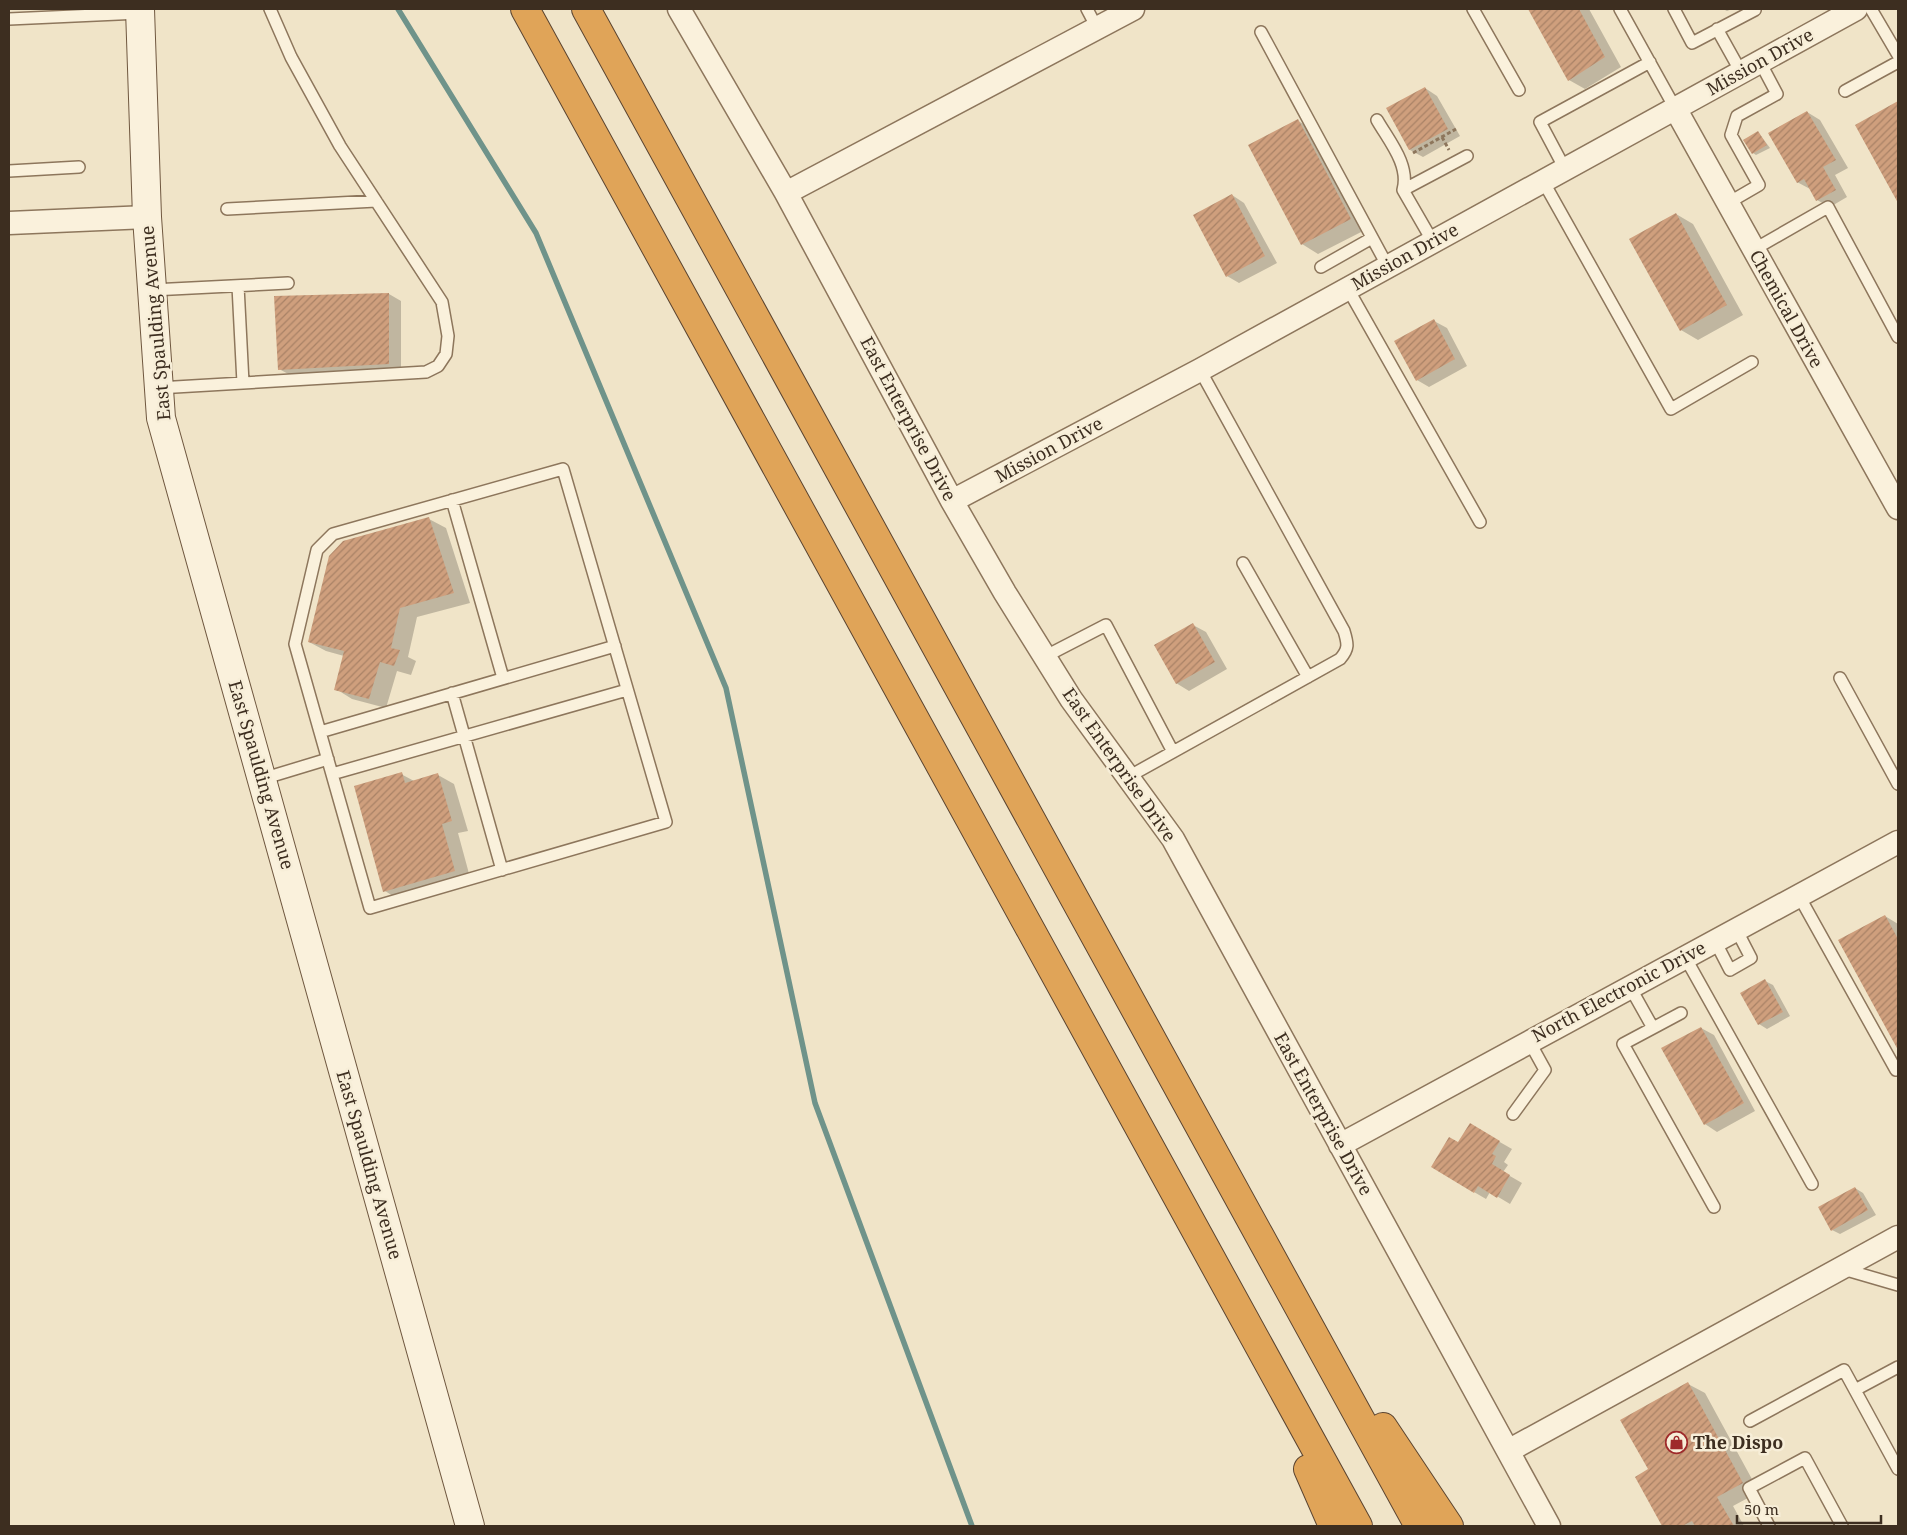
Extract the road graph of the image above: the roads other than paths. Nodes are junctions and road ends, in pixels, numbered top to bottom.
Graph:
1 (270, 9) edge
2 (525, 9) edge
3 (586, 9) edge
4 (680, 9) edge
5 (1087, 9) edge
6 (1133, 9) edge
7 (1473, 9) edge
8 (1620, 9) edge
9 (1674, 9) edge
10 (1856, 9) edge
11 (1871, 9) edge
12 (1755, 10) edge
13 (140, 11) edge
14 (9, 19) edge
15 (1097, 28) junction
16 (1717, 30) junction
17 (1261, 32) dead end
18 (1898, 55) edge
19 (1650, 62) junction
20 (1898, 62) edge
21 (1750, 67) junction
22 (1519, 90) dead end
23 (1844, 90) dead end
24 (1675, 108) junction
25 (1377, 120) dead end
26 (1466, 156) dead end
27 (79, 168) dead end
28 (1565, 170) junction
29 (9, 171) edge
30 (1542, 182) junction
31 (1403, 190) junction
32 (786, 193) junction
33 (376, 201) junction
34 (1728, 204) junction
35 (227, 208) dead end
36 (147, 217) junction
37 (9, 223) edge
38 (1372, 238) junction
39 (1433, 242) junction
40 (1753, 250) junction
41 (1320, 267) dead end
42 (1388, 267) junction
43 (288, 283) dead end
44 (238, 286) junction
45 (1348, 289) junction
46 (152, 290) junction
47 (1898, 336) edge
48 (1752, 362) dead end
49 (1200, 370) junction
50 (244, 383) junction
51 (158, 388) junction
52 (452, 500) junction
53 (952, 502) junction
54 (1898, 508) edge
55 (1480, 522) dead end
56 (1244, 563) dead end
57 (615, 646) junction
58 (1044, 656) junction
59 (1308, 677) junction
60 (503, 678) junction
61 (1840, 678) dead end
62 (627, 690) junction
63 (452, 693) junction
64 (320, 732) junction
65 (464, 736) junction
66 (1173, 752) junction
67 (328, 759) junction
68 (332, 774) junction
69 (1128, 776) junction
70 (262, 779) junction
71 (1898, 784) edge
72 (1898, 842) edge
73 (502, 870) junction
74 (1799, 896) junction
75 (1736, 929) junction
76 (1715, 941) junction
77 (1685, 957) junction
78 (1630, 987) junction
79 (1681, 1013) dead end
80 (1653, 1028) junction
81 (1529, 1041) junction
82 (1898, 1069) edge
83 (1513, 1114) dead end
84 (1340, 1145) junction
85 (1812, 1184) dead end
86 (1714, 1207) dead end
87 (1898, 1238) edge
88 (1271, 1256) junction
89 (1843, 1269) junction
90 (1898, 1285) edge
91 (1243, 1318) junction
92 (1898, 1367) edge
93 (1855, 1390) junction
94 (1750, 1421) dead end
95 (1508, 1451) junction
96 (1898, 1469) edge
97 (470, 1526) edge
98 (1333, 1526) edge
99 (1358, 1526) edge
100 (1419, 1526) edge
101 (1449, 1526) edge
102 (1549, 1526) edge
103 (1769, 1526) edge
104 (1842, 1526) edge

1 - 33 lane
2 - 91 highway
3 - 88 highway
4 - 32 street, East Enterprise Drive
5 - 15 lane
6 - 15 street
7 - 22 lane
8 - 19 lane
9 - 16 lane
10 - 21 street, Mission Drive
11 - 18 lane
12 - 16 lane
13 - 14 lane
13 - 36 street, East Spaulding Avenue
15 - 32 street
16 - 21 lane
17 - 38 lane
19 - 24 lane
19 - 28 lane
20 - 23 lane
21 - 24 street, Mission Drive
21 - 34 lane
24 - 28 street, Mission Drive
24 - 34 street, Chemical Drive
25 - 31 lane
26 - 31 lane
27 - 29 lane
28 - 30 street, Mission Drive
30 - 39 street, Mission Drive
30 - 48 lane
31 - 39 lane
32 - 53 street, East Enterprise Drive
33 - 35 lane
33 - 50 lane
34 - 40 street, Chemical Drive
36 - 37 street
36 - 46 street, East Spaulding Avenue
38 - 41 lane
38 - 42 lane
39 - 42 street, Mission Drive
40 - 47 lane
40 - 54 street, Chemical Drive
42 - 45 street, Mission Drive
43 - 44 lane
44 - 46 lane
44 - 50 lane
45 - 49 street, Mission Drive
45 - 55 lane
46 - 51 street, East Spaulding Avenue
49 - 53 street, Mission Drive
49 - 59 lane
50 - 51 lane
51 - 70 street, East Spaulding Avenue
52 - 57 lane
52 - 60 lane
52 - 64 lane
53 - 58 street, East Enterprise Drive
56 - 59 lane
57 - 60 lane
57 - 62 lane
58 - 66 lane
58 - 69 street, East Enterprise Drive
59 - 66 lane
60 - 63 lane
61 - 71 lane
62 - 65 lane
62 - 73 lane
63 - 64 lane
63 - 65 lane
64 - 67 lane
65 - 68 lane
65 - 73 lane
66 - 69 lane
67 - 68 lane
67 - 70 lane
68 - 73 lane
69 - 84 street, East Enterprise Drive
70 - 97 street, East Spaulding Avenue
72 - 74 street, North Electronic Drive
74 - 75 street, North Electronic Drive
74 - 82 lane
75 - 76 street, North Electronic Drive
75 - 76 lane
76 - 77 street, North Electronic Drive
77 - 78 street, North Electronic Drive
77 - 85 lane
78 - 80 lane
78 - 81 street, North Electronic Drive
79 - 80 lane
80 - 86 lane
81 - 83 lane
81 - 84 street, North Electronic Drive
84 - 95 street, East Enterprise Drive
87 - 89 street
88 - 100 highway
88 - 101 highway
89 - 90 lane
89 - 95 street
91 - 98 highway
91 - 99 highway
92 - 93 lane
93 - 94 lane
93 - 96 lane
95 - 102 street, East Enterprise Drive
103 - 104 lane

